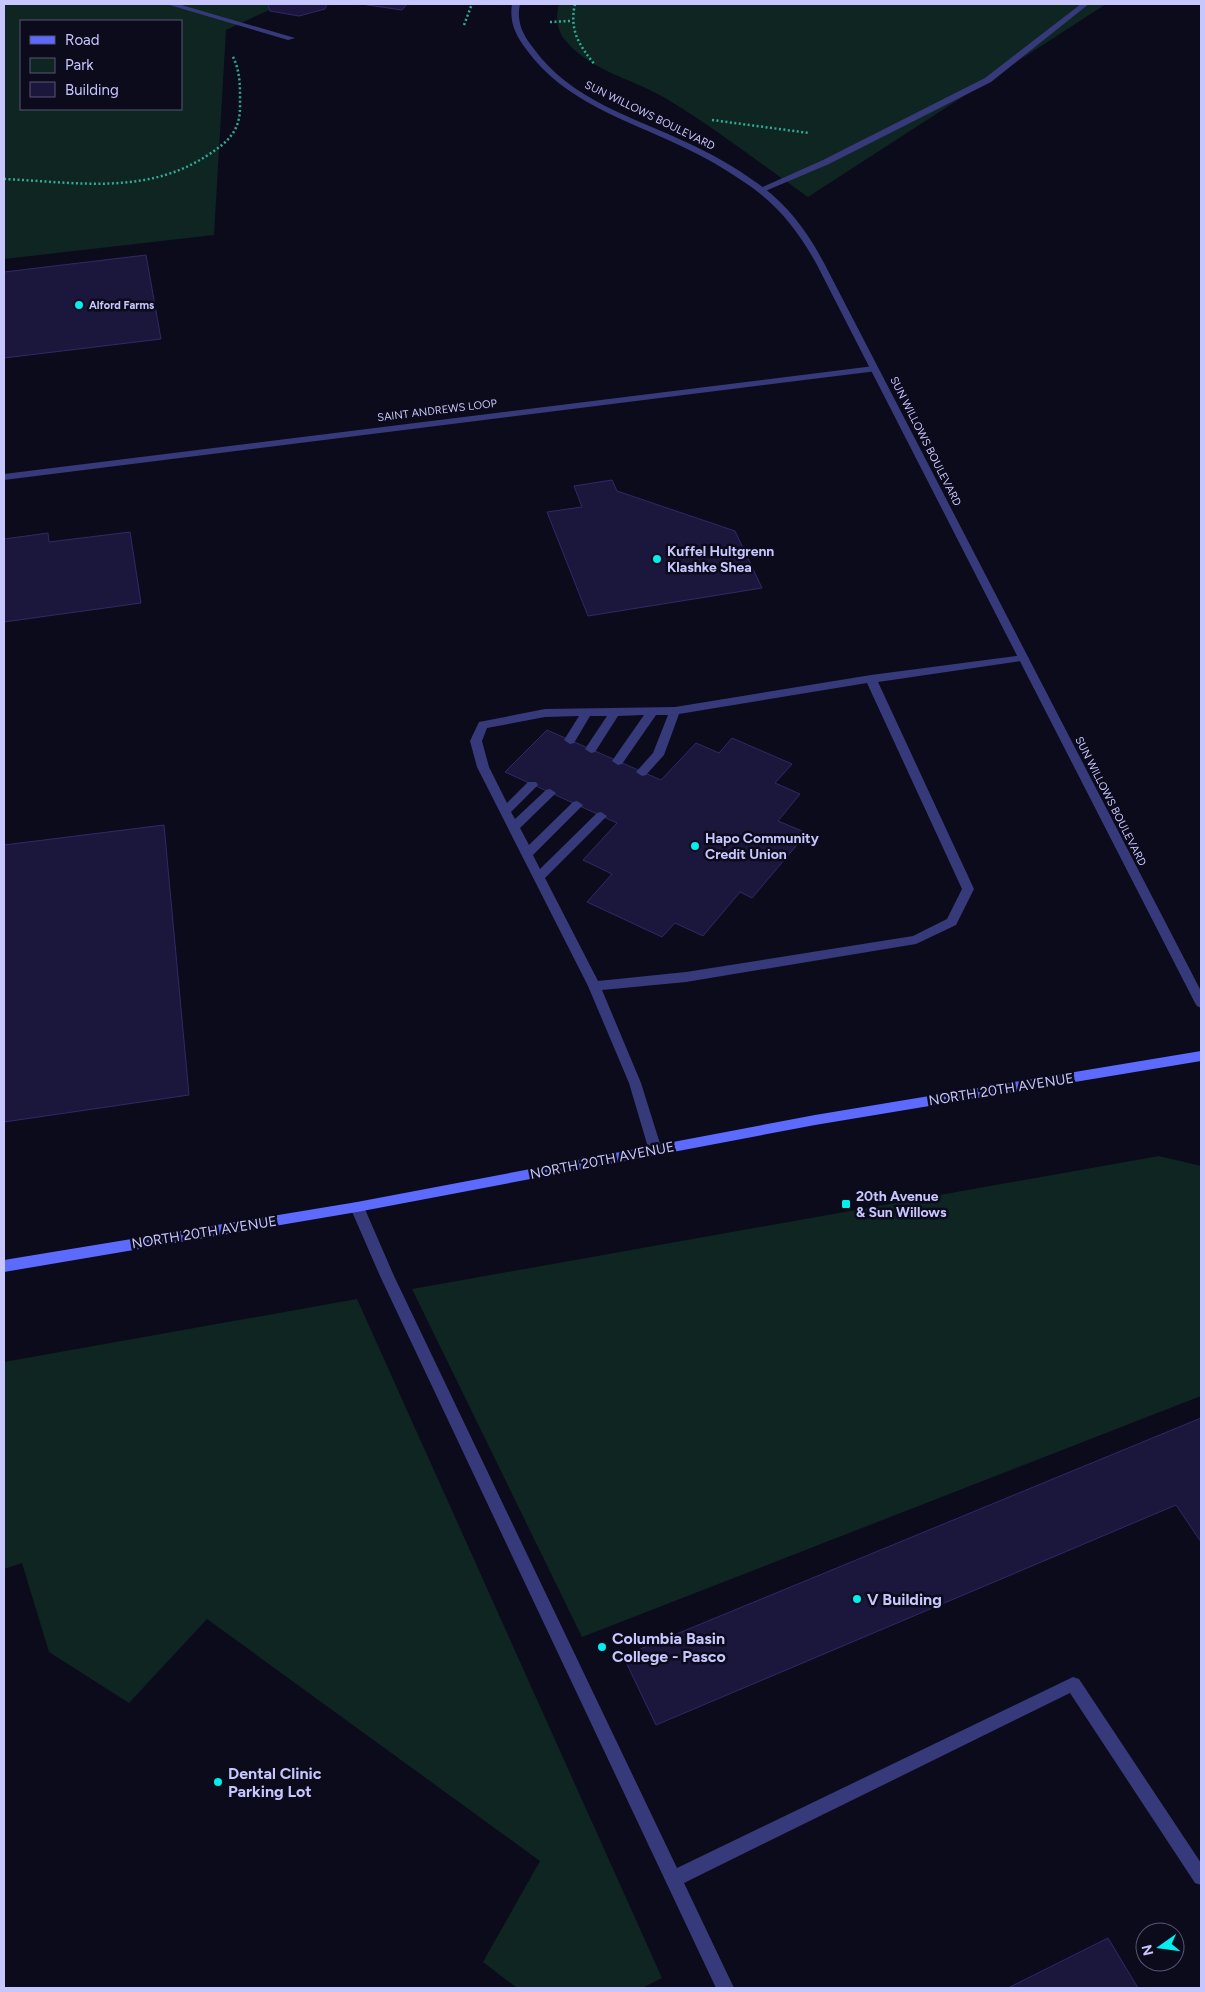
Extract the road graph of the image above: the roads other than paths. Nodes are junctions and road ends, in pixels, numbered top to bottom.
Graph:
1 (170, 4) edge
2 (516, 4) edge
3 (1085, 4) edge
4 (291, 38) dead end
5 (760, 190) junction
6 (874, 369) junction
7 (4, 477) edge
8 (1024, 658) junction
9 (871, 679) junction
10 (653, 711) junction
11 (675, 711) junction
12 (587, 712) junction
13 (615, 712) junction
14 (570, 740) dead end
15 (591, 749) dead end
16 (618, 761) dead end
17 (642, 772) dead end
18 (532, 785) dead end
19 (550, 793) dead end
20 (577, 805) dead end
21 (505, 811) junction
22 (601, 816) dead end
23 (513, 827) junction
24 (527, 854) junction
25 (539, 877) junction
26 (594, 986) junction
27 (1201, 1002) edge
28 (1201, 1056) edge
29 (655, 1150) junction
30 (357, 1207) junction
31 (4, 1266) edge
32 (1201, 1877) edge
33 (673, 1879) junction
34 (725, 1988) edge

1 - 4 street
2 - 5 street, SUN WILLOWS BOULEVARD
3 - 5 street
5 - 6 street, SUN WILLOWS BOULEVARD
6 - 7 street, SAINT ANDREWS LOOP
6 - 8 street, SUN WILLOWS BOULEVARD
8 - 9 street
8 - 27 street, SUN WILLOWS BOULEVARD
9 - 11 street
9 - 26 street
10 - 11 street
10 - 13 street
10 - 16 street
11 - 17 street
12 - 13 street
12 - 14 street
12 - 21 street
13 - 15 street
18 - 21 street
19 - 23 street
20 - 24 street
21 - 23 street
22 - 25 street
23 - 24 street
24 - 25 street
25 - 26 street
26 - 29 street
28 - 29 main road, NORTH 20TH AVENUE
29 - 30 main road, NORTH 20TH AVENUE
30 - 31 main road, NORTH 20TH AVENUE
30 - 33 street
32 - 33 street
33 - 34 street

